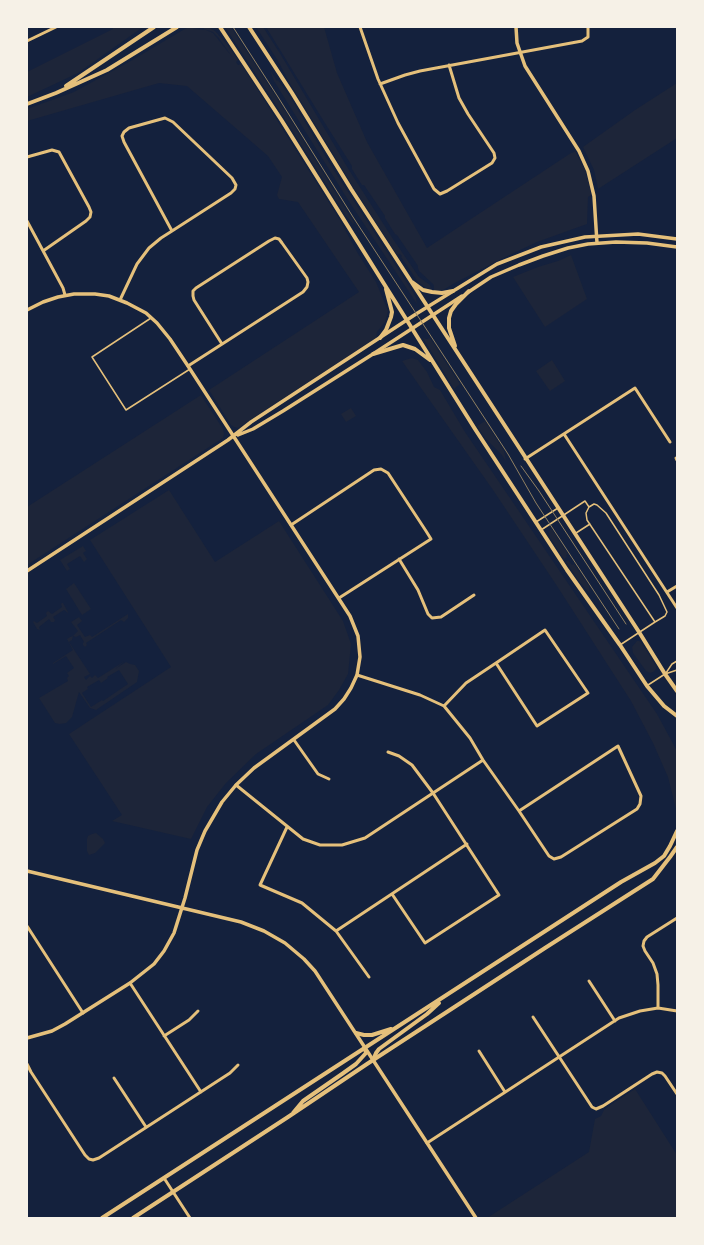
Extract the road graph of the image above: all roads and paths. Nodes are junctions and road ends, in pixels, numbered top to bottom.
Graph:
1 (56, 27) edge
2 (154, 27) edge
3 (176, 27) edge
4 (216, 27) edge
5 (220, 27) edge
6 (249, 27) edge
7 (252, 27) edge
8 (360, 27) edge
9 (516, 27) edge
10 (588, 27) edge
11 (224, 33) junction
12 (27, 41) edge
13 (262, 47) junction
14 (520, 52) junction
15 (449, 65) junction
16 (380, 84) junction
17 (56, 93) junction
18 (27, 104) edge
19 (27, 157) edge
20 (27, 221) edge
21 (172, 231) junction
22 (596, 236) junction
23 (677, 239) edge
24 (597, 243) junction
25 (677, 248) edge
26 (43, 251) junction
27 (411, 281) junction
28 (385, 285) junction
29 (453, 291) junction
30 (469, 291) junction
31 (65, 295) junction
32 (120, 300) junction
33 (428, 306) junction
34 (27, 310) edge
35 (433, 315) junction
36 (152, 318) junction
37 (407, 320) junction
38 (413, 329) junction
39 (380, 338) junction
40 (222, 344) junction
41 (457, 352) junction
42 (374, 354) junction
43 (433, 362) junction
44 (189, 368) junction
45 (564, 434) junction
46 (233, 436) junction
47 (670, 442) dead end
48 (525, 458) junction
49 (589, 507) junction
50 (558, 508) junction
51 (563, 516) junction
52 (536, 522) junction
53 (590, 524) junction
54 (291, 525) junction
55 (541, 530) junction
56 (575, 534) junction
57 (399, 559) junction
58 (27, 571) edge
59 (677, 586) edge
60 (667, 592) junction
61 (474, 595) dead end
62 (339, 598) junction
63 (677, 608) edge
64 (655, 622) junction
65 (639, 632) junction
66 (620, 645) junction
67 (677, 661) edge
68 (496, 663) junction
69 (677, 670) edge
70 (665, 674) junction
71 (357, 675) junction
72 (647, 686) junction
73 (677, 691) edge
74 (444, 706) junction
75 (677, 716) edge
76 (294, 740) junction
77 (388, 752) dead end
78 (483, 760) junction
79 (329, 779) dead end
80 (236, 785) junction
81 (433, 793) junction
82 (519, 811) junction
83 (287, 827) junction
84 (677, 831) edge
85 (467, 844) junction
86 (677, 847) edge
87 (27, 871) edge
88 (392, 894) junction
89 (182, 908) junction
90 (677, 918) edge
91 (27, 926) edge
92 (336, 931) junction
93 (369, 977) dead end
94 (589, 981) dead end
95 (130, 983) junction
96 (446, 996) junction
97 (658, 1008) junction
98 (198, 1011) dead end
99 (677, 1011) edge
100 (83, 1013) junction
101 (533, 1017) dead end
102 (615, 1021) junction
103 (399, 1026) junction
104 (356, 1033) junction
105 (164, 1036) junction
106 (27, 1038) edge
107 (365, 1048) junction
108 (479, 1051) dead end
109 (559, 1058) junction
110 (373, 1060) junction
111 (27, 1064) edge
112 (238, 1065) dead end
113 (114, 1078) dead end
114 (201, 1092) junction
115 (505, 1092) junction
116 (677, 1094) edge
117 (288, 1117) junction
118 (146, 1127) junction
119 (427, 1143) junction
120 (164, 1178) junction
121 (174, 1192) junction
122 (102, 1218) edge
123 (133, 1218) edge
124 (190, 1218) edge
125 (476, 1218) edge

1 - 12 street
2 - 17 main road
3 - 17 main road
4 - 11 main road
5 - 11 main road
6 - 13 main road
7 - 13 main road
8 - 16 street
9 - 14 street
10 - 14 street
11 - 28 main road
13 - 27 main road
14 - 15 street
14 - 22 street
15 - 16 street
15 - 16 street
17 - 18 main road
19 - 26 street
20 - 26 street
21 - 21 street
21 - 32 street
22 - 23 street
22 - 24 street
22 - 29 street
24 - 25 street
24 - 30 street
26 - 31 street
27 - 29 main road
27 - 33 main road
28 - 37 main road
28 - 39 main road
29 - 33 street
30 - 35 street
30 - 41 main road
31 - 32 street
31 - 34 street
32 - 36 street
33 - 35 main road
33 - 37 street
35 - 38 street
35 - 41 main road
36 - 44 street
36 - 44 lane
37 - 38 main road
37 - 39 street
38 - 42 street
38 - 43 main road
39 - 46 street
40 - 40 street
40 - 44 street
41 - 48 main road
42 - 43 main road
42 - 46 street
43 - 52 main road
44 - 46 street
45 - 47 street
45 - 48 street
45 - 60 street
46 - 54 street
46 - 58 street
48 - 50 main road
49 - 51 lane
49 - 53 lane
49 - 64 lane
50 - 51 main road
50 - 52 lane
51 - 55 lane
51 - 56 main road
52 - 55 main road
53 - 56 lane
53 - 64 lane
54 - 57 street
54 - 62 street
55 - 66 main road
56 - 65 main road
57 - 61 street
57 - 62 street
59 - 60 street
60 - 63 street
62 - 71 street
64 - 65 lane
65 - 66 lane
65 - 70 main road
66 - 72 main road
67 - 70 lane
68 - 68 street
68 - 74 street
69 - 70 lane
70 - 72 lane
70 - 73 main road
71 - 74 street
71 - 76 street
72 - 75 main road
74 - 78 street
76 - 79 street
76 - 80 street
77 - 81 street
78 - 81 street
78 - 82 street
80 - 83 street
80 - 89 street
81 - 83 street
81 - 85 street
82 - 82 street
83 - 92 street
84 - 96 main road
85 - 88 street
85 - 88 street
86 - 110 main road
87 - 89 street
88 - 92 street
89 - 95 street
89 - 104 street
90 - 97 street
91 - 100 street
92 - 93 street
94 - 102 street
95 - 100 street
95 - 105 street
96 - 103 main road
96 - 110 main road
97 - 99 street
97 - 102 street
98 - 105 street
100 - 106 street
101 - 109 street
102 - 109 street
103 - 104 main road
103 - 107 main road
104 - 107 street
105 - 114 street
107 - 110 street
107 - 117 main road
107 - 120 main road
108 - 115 street
109 - 115 street
109 - 116 street
110 - 117 main road
110 - 119 street
111 - 118 street
112 - 114 street
113 - 118 street
114 - 118 street
115 - 119 street
117 - 121 main road
119 - 125 street
120 - 121 street
120 - 122 main road
121 - 123 main road
121 - 124 street

